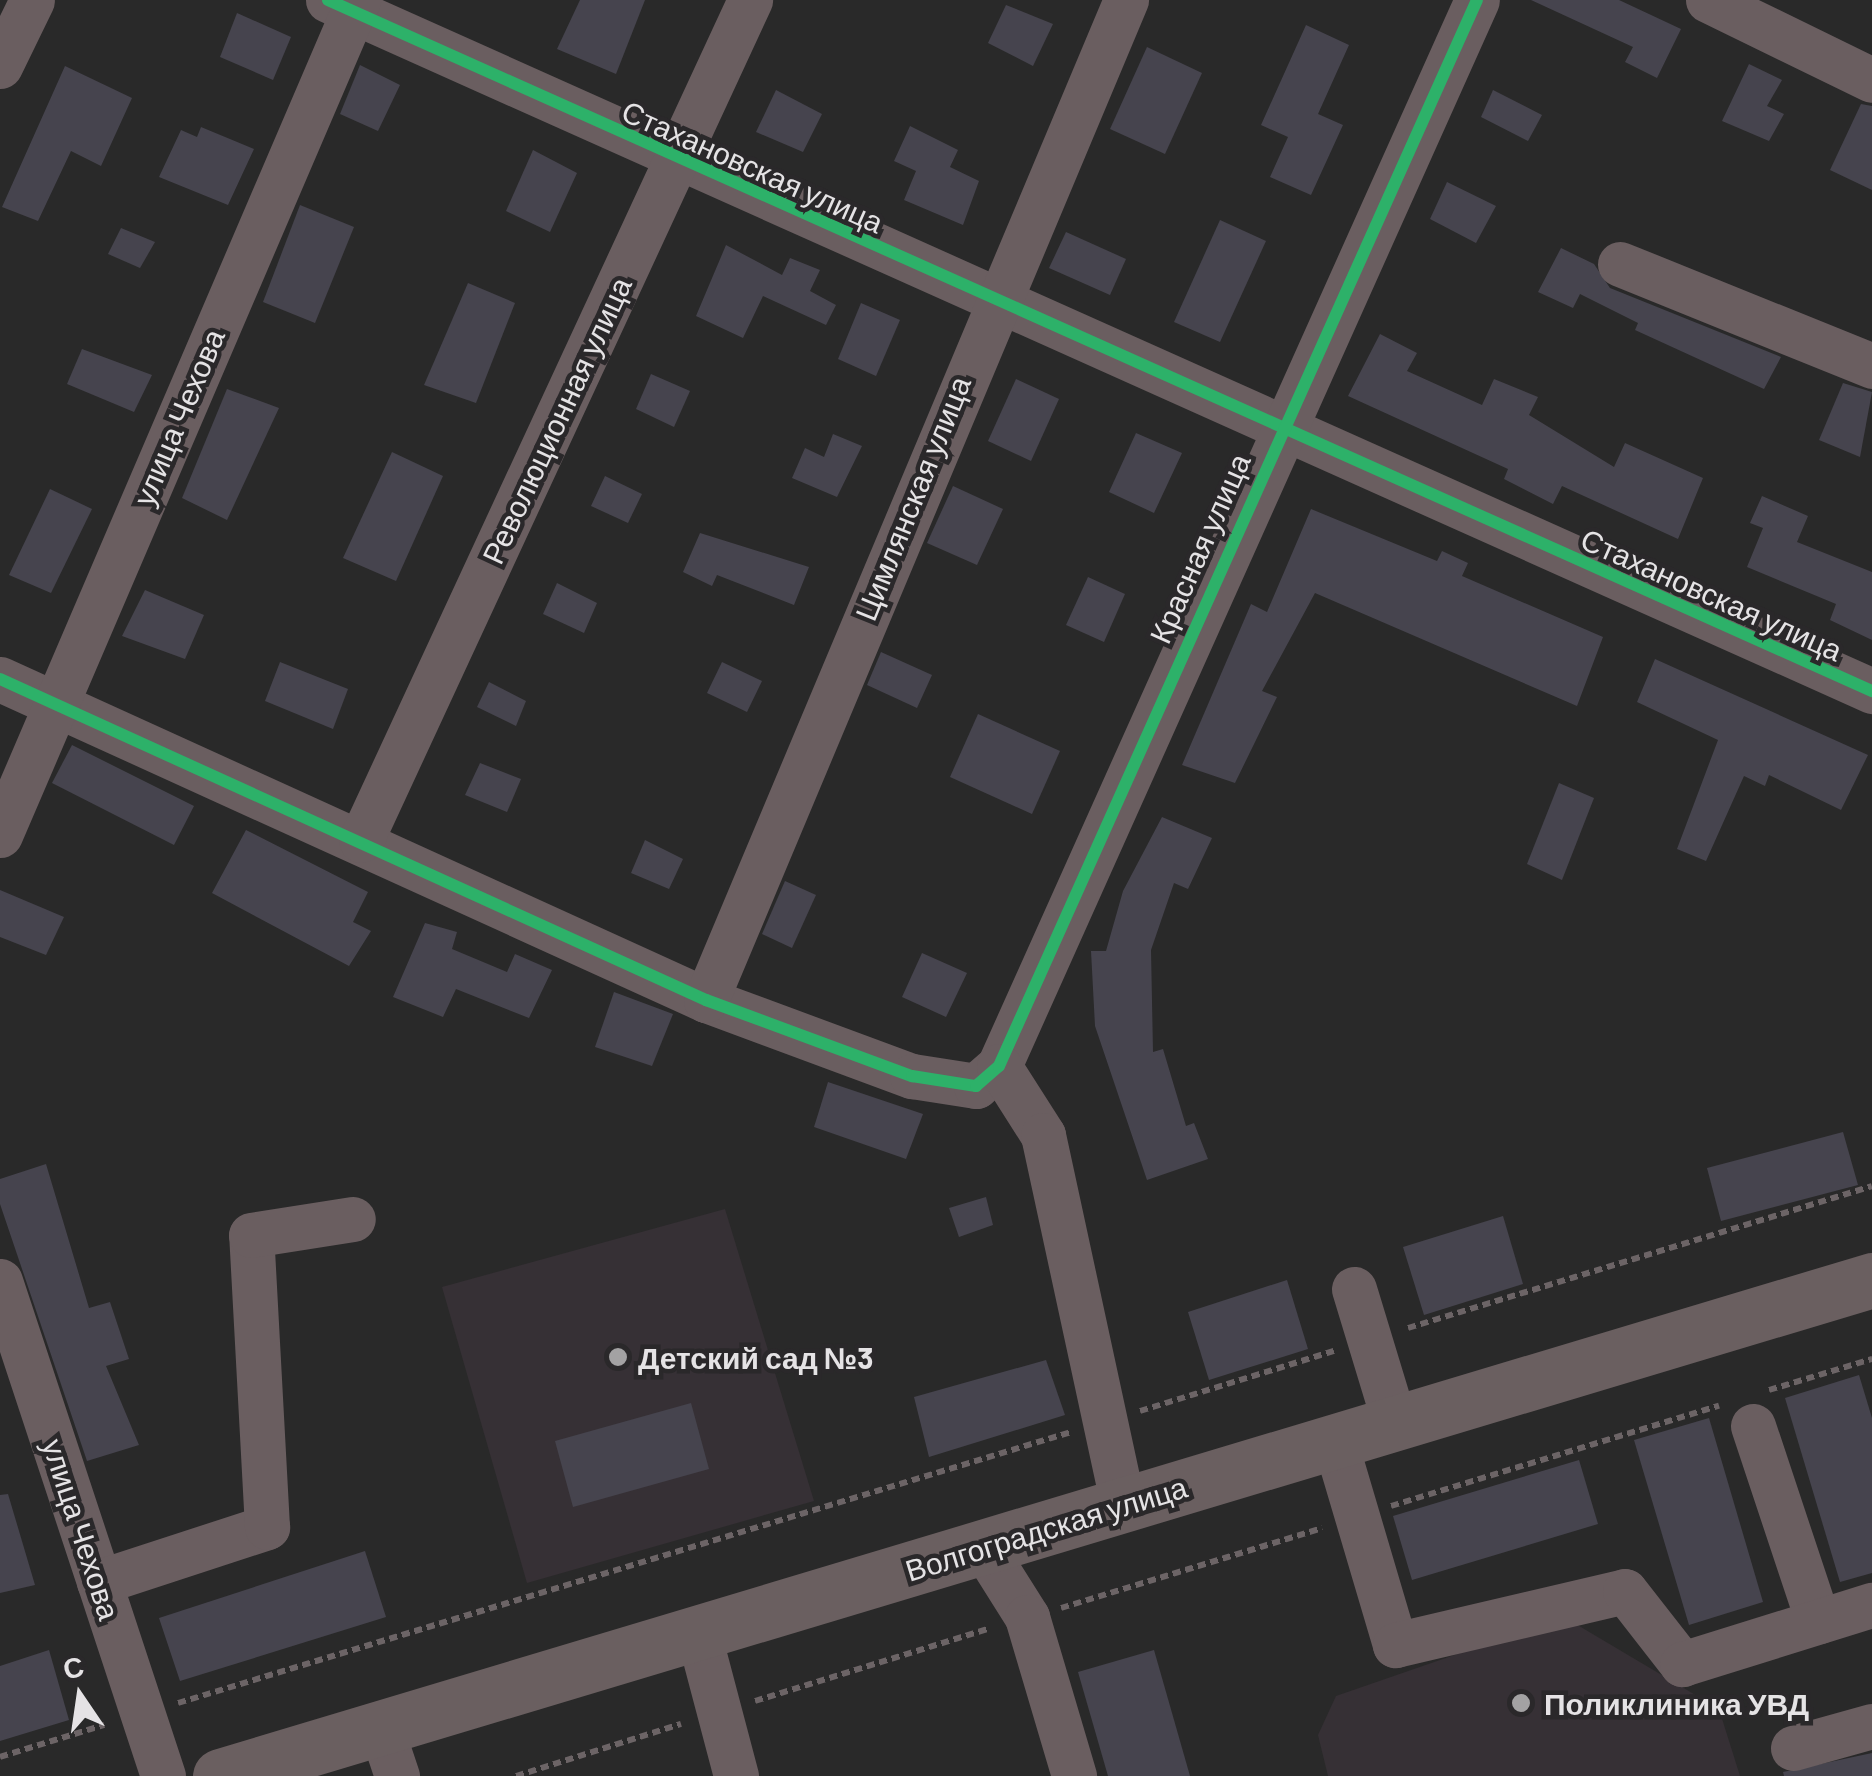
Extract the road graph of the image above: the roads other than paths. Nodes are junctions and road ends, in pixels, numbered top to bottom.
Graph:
1 (32, 0) edge
2 (750, 0) edge
3 (1126, 0) edge
4 (1477, 0) edge
5 (1708, 0) edge
6 (346, 4) edge
7 (0, 66) edge
8 (1872, 80) edge
9 (678, 159) junction
10 (1620, 264) dead end
11 (993, 302) junction
12 (1872, 366) edge
13 (1277, 432) junction
14 (0, 680) edge
15 (1872, 692) edge
16 (54, 704) junction
17 (0, 834) edge
18 (361, 840) junction
19 (706, 1000) junction
20 (999, 1066) junction
21 (354, 1219) dead end
22 (1872, 1280) edge
23 (0, 1281) edge
24 (1354, 1289) dead end
25 (1750, 1407) road end
26 (1395, 1424) junction
27 (1335, 1442) junction
28 (1124, 1505) junction
29 (983, 1547) junction
30 (100, 1582) junction
31 (1872, 1604) edge
32 (1818, 1621) junction
33 (698, 1632) junction
34 (1872, 1726) edge
35 (1794, 1748) dead end
36 (389, 1752) edge
37 (163, 1776) edge
38 (220, 1776) edge
39 (736, 1776) edge
40 (1074, 1776) edge

1 - 7 street
2 - 9 street, Революционная улица
3 - 11 street, Цимлянская улица
4 - 13 street, Красная улица
5 - 8 street
6 - 9 street, Стахановская улица
6 - 16 street, улица Чехова
9 - 11 street, Стахановская улица
9 - 18 street, Революционная улица
10 - 12 street
11 - 13 street, Стахановская улица
11 - 19 street, Цимлянская улица
13 - 15 street, Стахановская улица
13 - 20 street, Красная улица
14 - 16 street
16 - 17 street, улица Чехова
16 - 18 street
18 - 19 street
19 - 20 street
20 - 28 street
21 - 30 street
22 - 26 main road, Волгоградская улица
23 - 30 street, улица Чехова
24 - 26 street
25 - 32 street
26 - 27 main road, Волгоградская улица
27 - 28 main road, Волгоградская улица
27 - 32 street
28 - 29 main road, Волгоградская улица
29 - 33 main road, Волгоградская улица
29 - 40 street
30 - 37 street, улица Чехова
31 - 32 street
33 - 36 main road, Волгоградская улица
33 - 39 street
34 - 35 street
36 - 38 main road, Волгоградская улица

